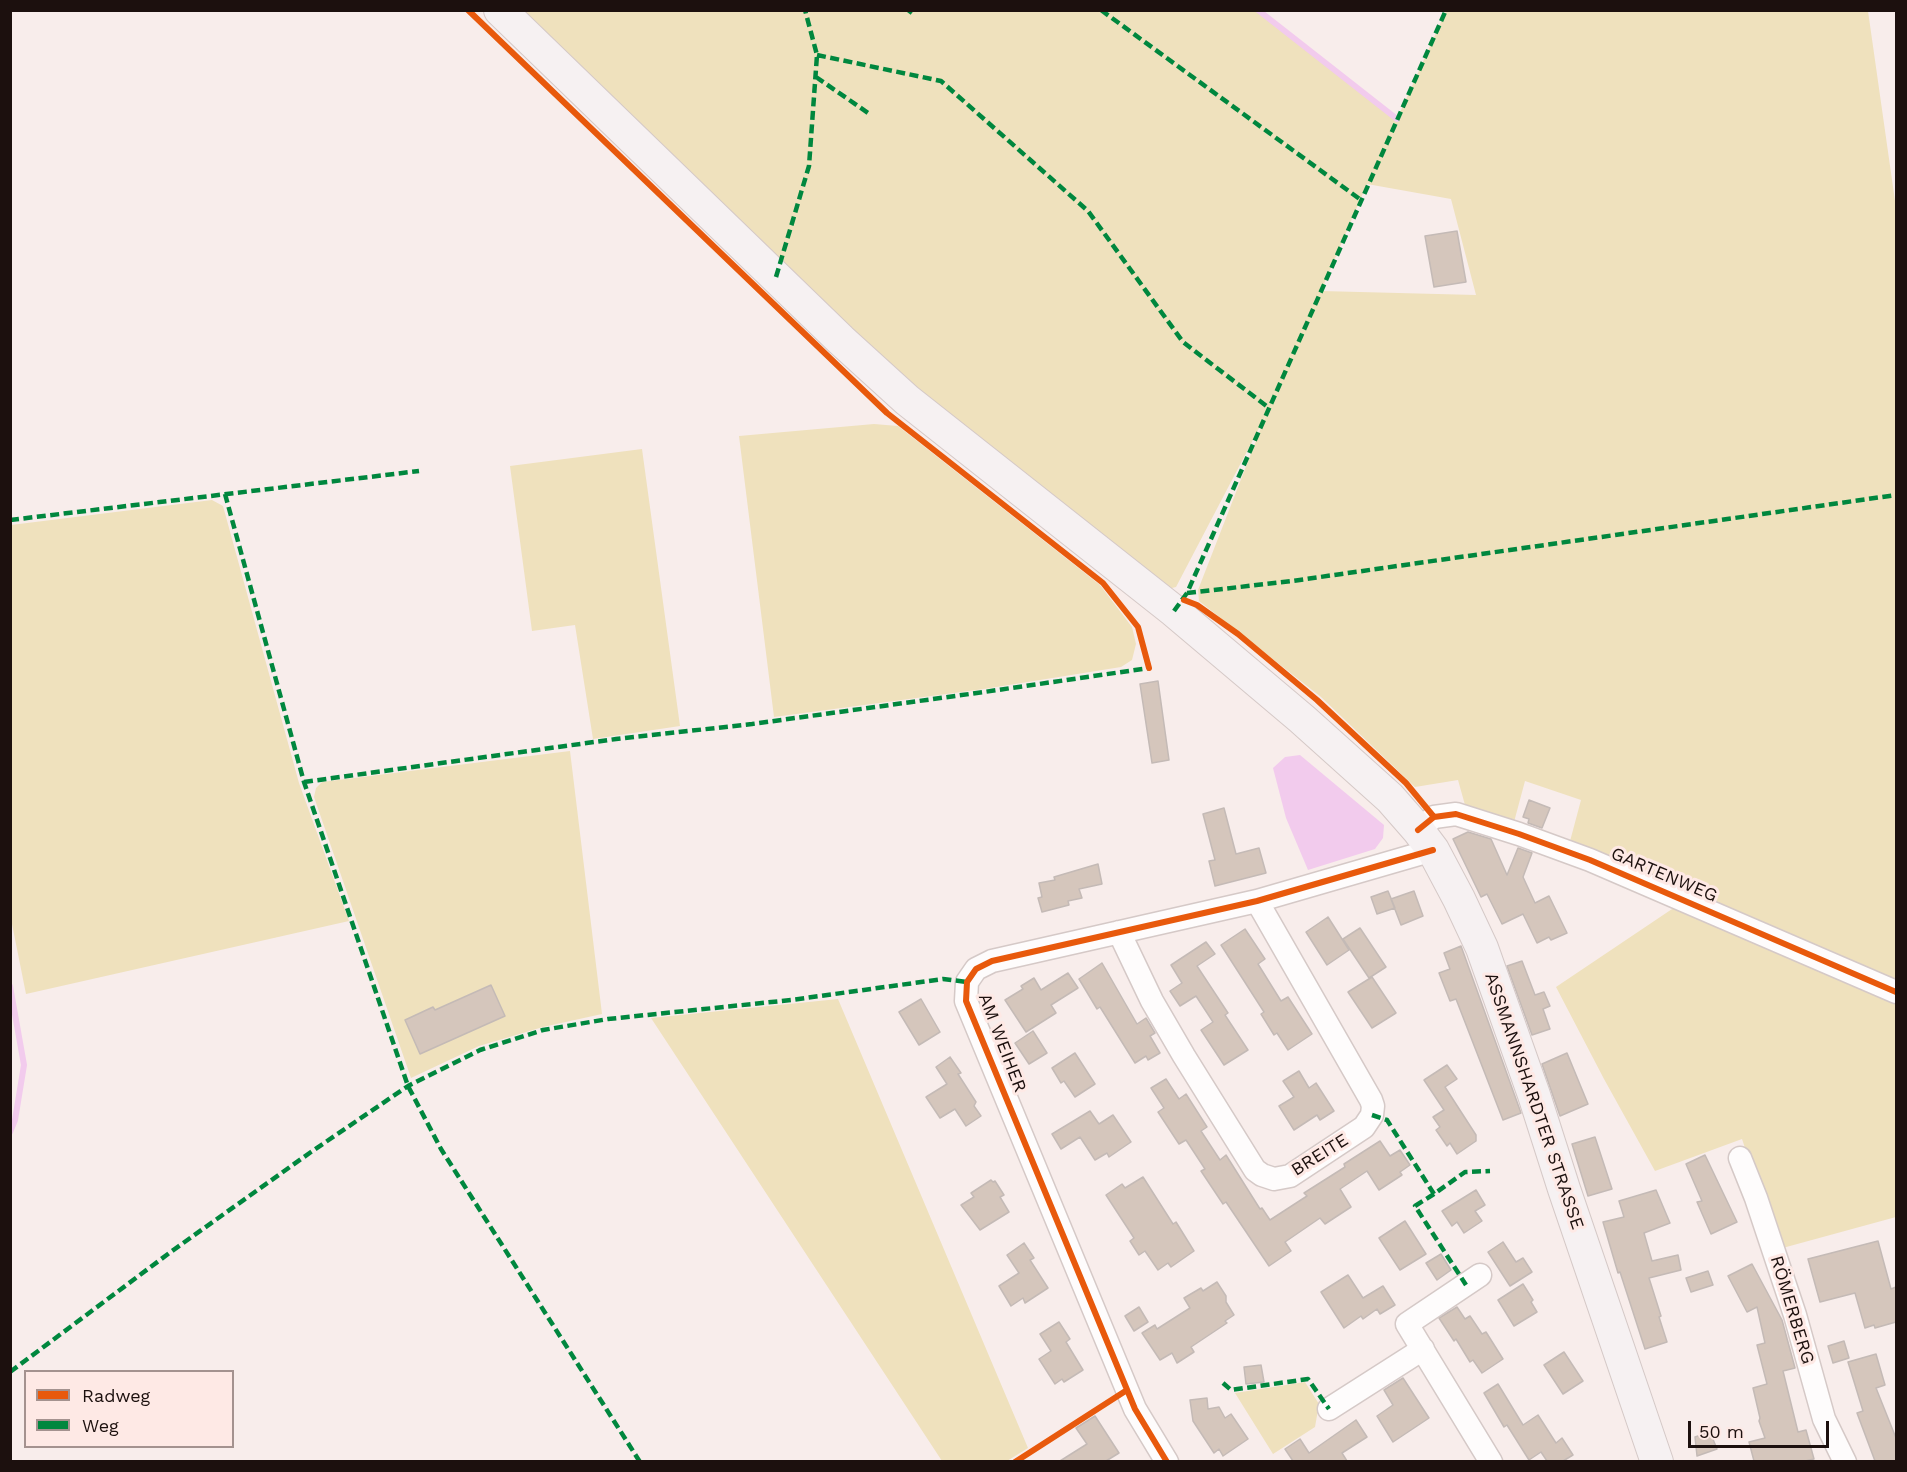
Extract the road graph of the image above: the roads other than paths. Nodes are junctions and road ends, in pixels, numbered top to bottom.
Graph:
1 (500, 10) edge
2 (1425, 840) junction
3 (1257, 901) junction
4 (1119, 932) junction
5 (1896, 992) edge
6 (1740, 1158) dead end
7 (1479, 1275) dead end
8 (1423, 1349) junction
9 (1329, 1409) dead end
10 (1167, 1461) edge
11 (1491, 1461) edge
12 (1657, 1461) edge
13 (1845, 1461) edge

1 - 2 main road, ASSMANNSHARDTER STRASSE
2 - 3 street, AM WEIHER
2 - 5 street, GARTENWEG
2 - 12 main road, ASSMANNSHARDTER STRASSE
3 - 4 street, AM WEIHER
3 - 4 street, BREITE
4 - 10 street, AM WEIHER
6 - 13 street, RÖMERBERG
7 - 8 street
8 - 9 street
8 - 11 street

